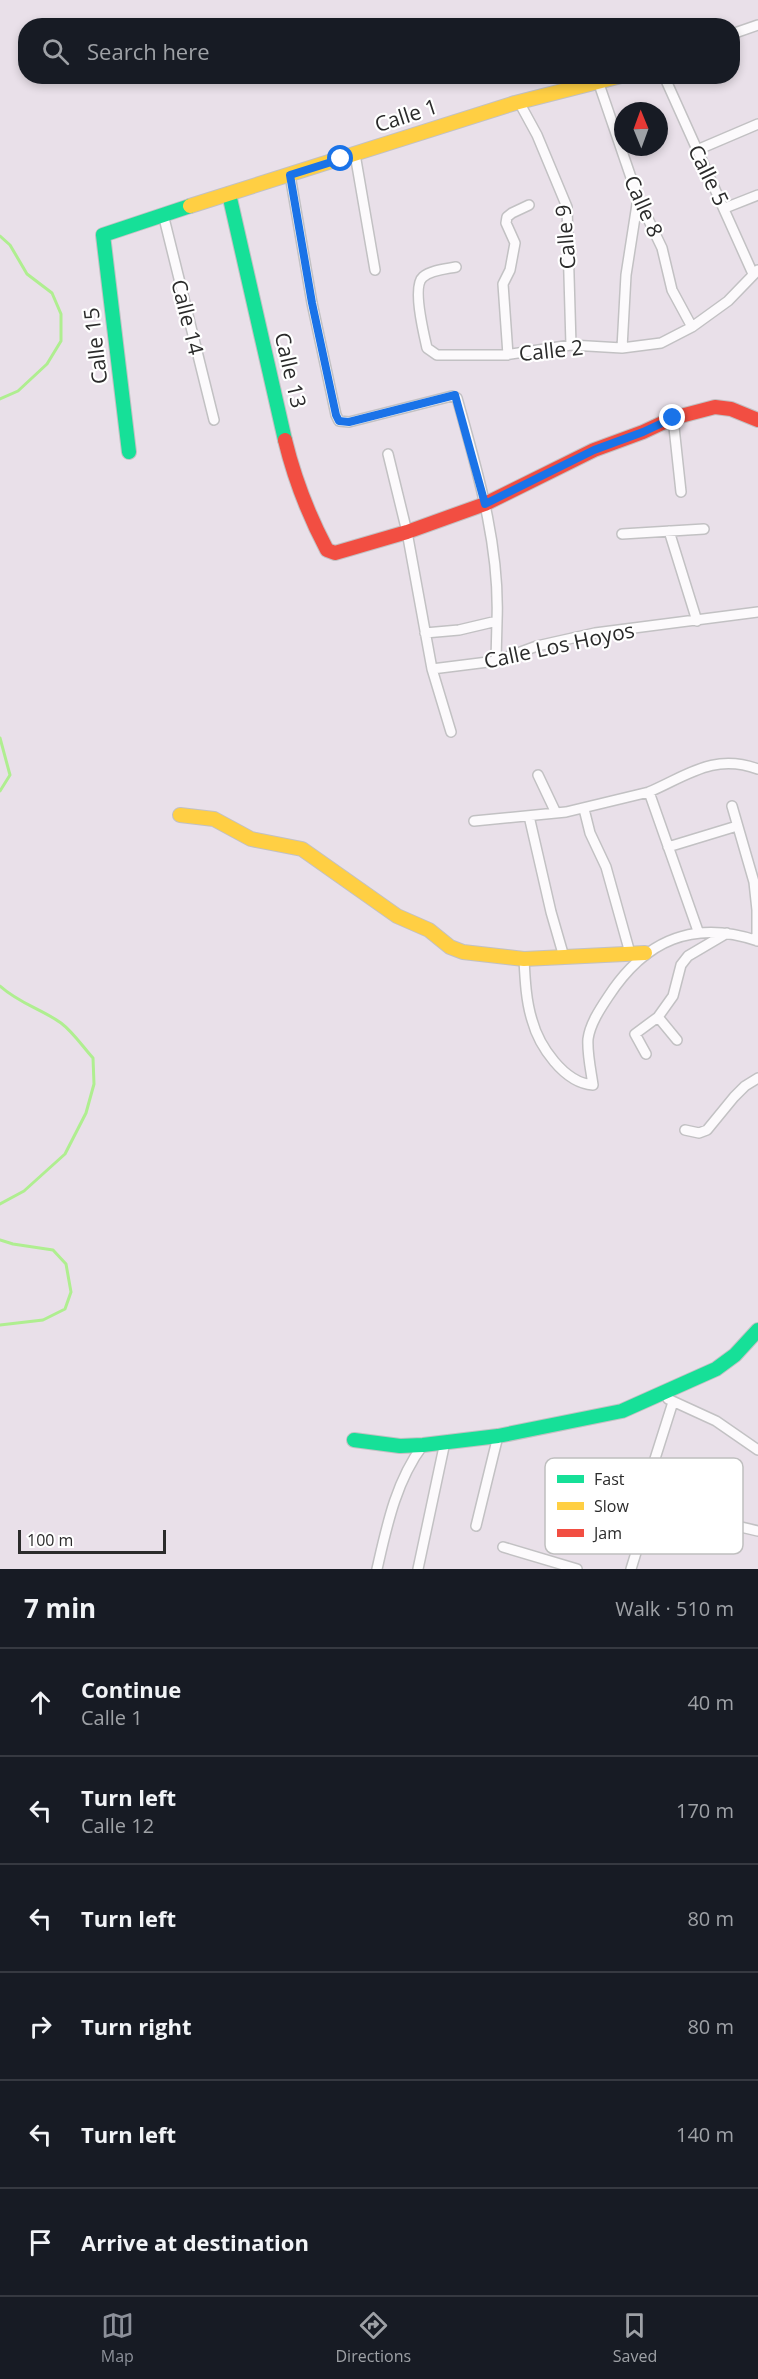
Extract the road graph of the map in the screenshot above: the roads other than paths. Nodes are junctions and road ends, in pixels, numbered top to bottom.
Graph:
1 (758, 25) edge
2 (740, 31) edge
3 (599, 84) joint
4 (668, 84) edge
5 (519, 102) junction
6 (758, 124) edge
7 (697, 150) junction
8 (355, 154) junction
9 (290, 175) junction
10 (229, 194) junction
11 (758, 195) edge
12 (638, 198) junction
13 (529, 205) dead end
14 (725, 208) junction
15 (162, 214) junction
16 (103, 235) joint
17 (456, 267) dead end
18 (375, 270) dead end
19 (756, 272) edge
20 (692, 327) junction
21 (571, 345) junction
22 (622, 348) junction
23 (508, 355) junction
24 (673, 418) junction
25 (214, 420) dead end
26 (758, 420) edge
27 (129, 452) dead end
28 (388, 454) dead end
29 (681, 492) dead end
30 (485, 504) junction
31 (704, 529) dead end
32 (669, 531) junction
33 (407, 532) junction
34 (622, 534) dead end
35 (758, 612) edge
36 (497, 621) junction
37 (698, 621) junction
38 (425, 633) junction
39 (496, 661) junction
40 (432, 669) junction
41 (451, 732) dead end
42 (758, 769) edge
43 (538, 775) dead end
44 (649, 792) junction
45 (732, 806) dead end
46 (584, 809) junction
47 (556, 813) junction
48 (180, 815) dead end
49 (529, 816) junction
50 (474, 821) dead end
51 (737, 826) junction
52 (668, 848) junction
53 (699, 931) junction
54 (729, 932) junction
55 (758, 941) edge
56 (630, 953) junction
57 (645, 953) junction
58 (564, 957) junction
59 (524, 959) junction
60 (658, 1017) junction
61 (677, 1040) dead end
62 (646, 1054) dead end
63 (758, 1078) edge
64 (685, 1130) dead end
65 (758, 1330) edge
66 (667, 1398) junction
67 (498, 1436) junction
68 (354, 1440) dead end
69 (445, 1442) junction
70 (423, 1445) junction
71 (758, 1450) edge
72 (653, 1458) edge
73 (476, 1526) dead end
74 (743, 1528) edge
75 (758, 1531) edge
76 (503, 1547) dead end
77 (636, 1554) edge
78 (377, 1569) edge
79 (418, 1569) edge
80 (577, 1569) edge
81 (631, 1569) edge

1 - 2 street
3 - 5 street, Calle 1
3 - 12 street, Calle 8
4 - 7 street, Calle 5
5 - 8 street, Calle 1
5 - 21 street, Calle 9
6 - 7 street
7 - 14 street, Calle 5
8 - 9 street, Calle 1
8 - 18 street
9 - 10 street, Calle 1
9 - 30 street
10 - 15 street, Calle 1
10 - 33 street, Calle 13
11 - 14 street
12 - 20 street, Calle 8
12 - 22 street
13 - 23 street
14 - 19 street, Calle 5
15 - 16 street, Calle 1
15 - 25 street, Calle 14
16 - 27 street, Calle 15
17 - 23 street, Calle 2
19 - 20 street, Calle 2
20 - 22 street, Calle 2
21 - 22 street, Calle 2
21 - 23 street, Calle 2
24 - 26 street
24 - 29 street
24 - 30 street
28 - 33 street
30 - 33 street
30 - 36 street
31 - 32 street
32 - 34 street
32 - 37 street
33 - 38 street
35 - 37 street, Calle Los Hoyos
36 - 38 street
36 - 39 street
37 - 39 street, Calle Los Hoyos
38 - 40 street
39 - 40 street, Calle Los Hoyos
40 - 41 street
42 - 44 street
43 - 47 street
44 - 46 street
44 - 52 street
45 - 51 street
46 - 47 street
46 - 56 street
47 - 49 street
48 - 59 street
49 - 50 street
49 - 58 street
51 - 52 street
51 - 55 street
52 - 53 street
53 - 54 street
53 - 57 street
54 - 55 street
54 - 60 street
56 - 57 street
56 - 58 street
57 - 59 street
58 - 59 street
60 - 61 street
60 - 62 street
63 - 64 street
65 - 66 street
66 - 67 street
66 - 71 street
66 - 72 street
67 - 69 street
67 - 73 street
68 - 70 street
69 - 70 street
69 - 79 street
70 - 78 street
74 - 75 street
76 - 80 street
77 - 81 street

